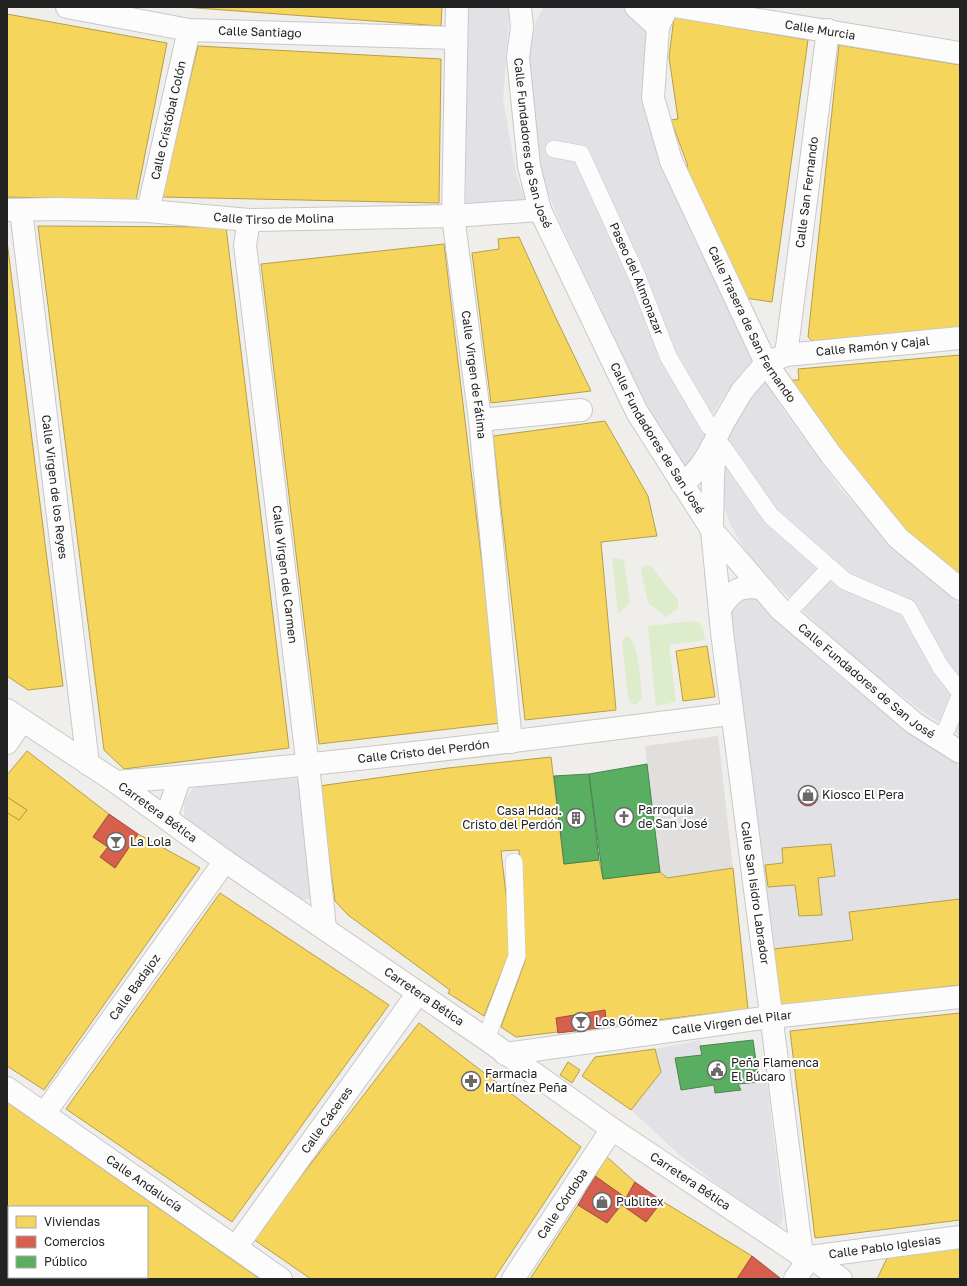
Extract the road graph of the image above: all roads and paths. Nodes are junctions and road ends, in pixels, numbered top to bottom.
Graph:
1 (67, 7) edge
2 (457, 7) edge
3 (531, 7) edge
4 (636, 7) edge
5 (667, 7) edge
6 (680, 7) edge
7 (521, 17) edge
8 (658, 27) junction
9 (189, 30) junction
10 (828, 30) junction
11 (456, 38) junction
12 (960, 53) edge
13 (554, 149) dead end
14 (14, 210) edge
15 (540, 210) junction
16 (148, 211) junction
17 (453, 216) junction
18 (249, 220) junction
19 (960, 338) edge
20 (776, 359) junction
21 (580, 410) dead end
22 (480, 420) junction
23 (716, 437) junction
24 (682, 484) junction
25 (712, 530) junction
26 (830, 568) junction
27 (762, 588) junction
28 (960, 589) edge
29 (796, 604) dead end
30 (720, 609) junction
31 (960, 692) edge
32 (960, 696) edge
33 (731, 714) junction
34 (15, 716) edge
35 (947, 728) dead end
36 (511, 742) junction
37 (7, 744) edge
38 (960, 752) edge
39 (88, 764) junction
40 (308, 765) junction
41 (180, 777) junction
42 (116, 782) junction
43 (166, 818) junction
44 (225, 861) junction
45 (514, 862) dead end
46 (325, 928) junction
47 (418, 993) junction
48 (960, 997) edge
49 (771, 1017) junction
50 (486, 1039) junction
51 (504, 1054) junction
52 (7, 1088) edge
53 (44, 1114) junction
54 (612, 1129) junction
55 (960, 1237) edge
56 (236, 1247) junction
57 (806, 1256) junction
58 (281, 1279) edge
59 (513, 1279) edge
60 (794, 1279) edge
61 (841, 1279) edge

1 - 9 street, Calle Santiago
2 - 11 street, Calle Virgen de Fátima
3 - 7 street, Calle Fundadores de San José
4 - 8 street
5 - 8 street, Calle Trasera de San Fernando
6 - 10 street, Calle Murcia
7 - 15 street, Calle Fundadores de San José
8 - 20 street, Calle Trasera de San Fernando
9 - 11 street, Calle Santiago
9 - 16 street, Calle Cristóbal Colón
10 - 12 street, Calle Murcia
10 - 20 street, Calle San Fernando
11 - 17 street, Calle Virgen de Fátima
13 - 23 street, Paseo del Almonazar
14 - 16 street, Calle Tirso de Molina
14 - 39 street, Calle Virgen de los Reyes
15 - 17 street, Calle Tirso de Molina
15 - 24 street, Calle Fundadores de San José
16 - 18 street, Calle Tirso de Molina
17 - 18 street, Calle Tirso de Molina
17 - 22 street, Calle Virgen de Fátima
18 - 40 street, Calle Virgen del Carmen
19 - 20 street, Calle Ramón y Cajal
20 - 23 street
20 - 28 street, Calle Trasera de San Fernando
21 - 22 street
22 - 36 street, Calle Virgen de Fátima
23 - 24 street
23 - 25 street, Calle San Isidro Labrador
23 - 26 street, Paseo del Almonazar
24 - 25 street, Calle Fundadores de San José
25 - 27 street, Calle Fundadores de San José
25 - 30 street, Calle San Isidro Labrador
26 - 29 street
26 - 31 street, Paseo del Almonazar
27 - 30 street
27 - 38 street, Calle Fundadores de San José
30 - 33 street, Calle San Isidro Labrador
32 - 35 street
33 - 36 street, Calle Cristo del Perdón
33 - 49 street, Calle San Isidro Labrador
34 - 37 street
34 - 39 street, Carretera Bética
36 - 40 street, Calle Cristo del Perdón
39 - 42 street, Carretera Bética
40 - 41 street, Calle Cristo del Perdón
40 - 46 street, Calle Virgen del Carmen
41 - 42 street, Calle Cristo del Perdón
41 - 43 street
42 - 43 street, Carretera Bética
43 - 44 street, Carretera Bética
44 - 46 street, Carretera Bética
44 - 53 street, Calle Badajoz
45 - 50 street
46 - 47 street, Carretera Bética
47 - 50 street, Carretera Bética
47 - 56 street, Calle Cáceres
48 - 49 street, Calle Virgen del Pilar
49 - 51 street, Calle Virgen del Pilar
49 - 57 street, Calle San Isidro Labrador
50 - 51 street, Carretera Bética
51 - 54 street, Carretera Bética
52 - 53 street, Calle Andalucía
53 - 56 street, Calle Andalucía
54 - 57 street, Carretera Bética
54 - 59 street, Calle Córdoba
55 - 57 street, Calle Pablo Iglesias
56 - 58 street, Calle Andalucía
57 - 60 street
57 - 61 street, Carretera Bética

